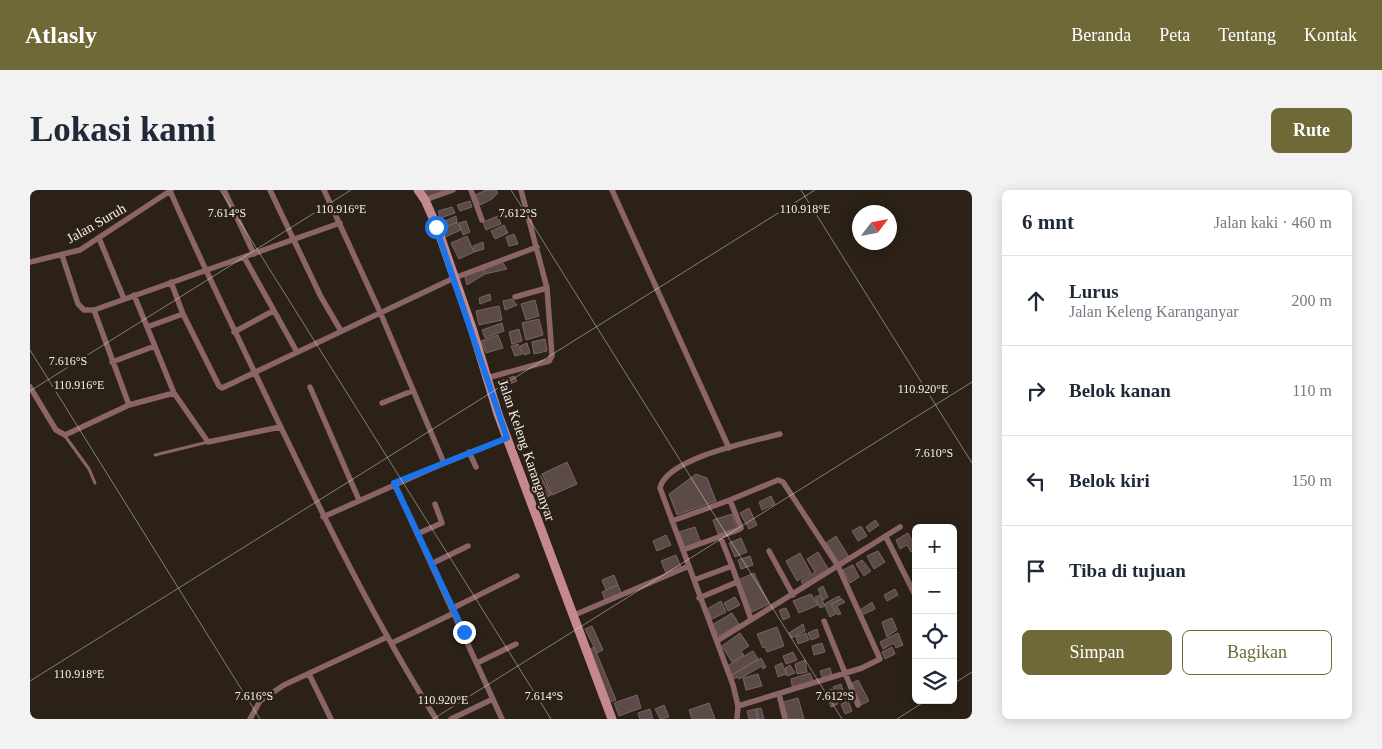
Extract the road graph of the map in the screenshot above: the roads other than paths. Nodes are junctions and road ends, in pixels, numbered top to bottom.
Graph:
1 (224, 190) edge
2 (270, 190) edge
3 (324, 190) edge
4 (418, 190) edge
5 (453, 190) edge
6 (471, 190) edge
7 (521, 190) edge
8 (612, 190) edge
9 (170, 191) edge
10 (426, 200) junction
11 (482, 220) dead end
12 (340, 223) junction
13 (99, 238) junction
14 (294, 238) junction
15 (537, 247) junction
16 (254, 254) junction
17 (62, 256) junction
18 (244, 258) junction
19 (30, 262) edge
20 (206, 271) junction
21 (454, 278) junction
22 (171, 282) junction
23 (547, 288) junction
24 (134, 295) junction
25 (515, 297) dead end
26 (124, 299) junction
27 (94, 310) junction
28 (273, 311) junction
29 (380, 312) junction
30 (183, 314) junction
31 (147, 328) junction
32 (341, 331) junction
33 (234, 332) junction
34 (155, 346) junction
35 (297, 352) junction
36 (112, 362) junction
37 (254, 372) junction
38 (487, 378) junction
39 (30, 387) edge
40 (310, 387) dead end
41 (412, 391) junction
42 (174, 393) junction
43 (382, 403) dead end
44 (129, 405) junction
45 (280, 427) junction
46 (780, 434) dead end
47 (65, 436) junction
48 (507, 438) junction
49 (208, 442) junction
50 (729, 448) junction
51 (469, 452) junction
52 (155, 454) dead end
53 (444, 462) junction
54 (476, 467) dead end
55 (96, 483) dead end
56 (394, 483) junction
57 (359, 500) junction
58 (730, 500) junction
59 (435, 504) dead end
60 (322, 517) junction
61 (672, 521) junction
62 (900, 527) dead end
63 (417, 534) junction
64 (720, 536) junction
65 (886, 537) junction
66 (468, 546) dead end
67 (683, 550) junction
68 (770, 551) dead end
69 (431, 564) junction
70 (689, 566) junction
71 (732, 566) junction
72 (838, 566) junction
73 (517, 576) dead end
74 (694, 580) junction
75 (737, 582) junction
76 (912, 589) edge
77 (793, 595) junction
78 (699, 598) junction
79 (454, 610) junction
80 (572, 616) junction
81 (751, 619) junction
82 (824, 621) dead end
83 (390, 640) junction
84 (716, 641) junction
85 (516, 644) dead end
86 (477, 663) junction
87 (309, 674) junction
88 (844, 674) junction
89 (779, 694) junction
90 (493, 700) junction
91 (858, 705) dead end
92 (738, 706) junction
93 (250, 719) edge
94 (331, 719) edge
95 (436, 719) edge
96 (451, 719) edge
97 (502, 719) edge
98 (612, 719) edge
99 (737, 719) edge
100 (786, 719) edge

1 - 16 street
2 - 14 street
3 - 12 street
4 - 10 main road, Jalan Keleng Karanganyar
5 - 10 street
6 - 11 street
7 - 15 street
8 - 50 street
9 - 13 street, Jalan Suruh
9 - 20 street
10 - 21 main road, Jalan Keleng Karanganyar
12 - 14 street
12 - 29 street
13 - 17 street, Jalan Suruh
13 - 26 street
14 - 16 street
14 - 32 street
15 - 21 street
15 - 23 street
16 - 18 street
17 - 19 street, Jalan Suruh
17 - 27 street
18 - 20 street
18 - 28 street
20 - 22 street
20 - 33 street
21 - 29 street
21 - 38 main road, Jalan Keleng Karanganyar
22 - 24 street
22 - 30 street
23 - 25 street
23 - 38 street
24 - 26 street
24 - 31 street
26 - 27 street
27 - 36 street
28 - 33 street
28 - 35 street
29 - 32 street
29 - 41 street
30 - 31 street
30 - 37 street
31 - 34 street
32 - 35 street
33 - 37 street
34 - 36 street
34 - 42 street
35 - 37 street
36 - 44 street
37 - 45 street
38 - 48 main road, Jalan Keleng Karanganyar
39 - 47 street
40 - 57 street
41 - 43 street
41 - 53 street
42 - 44 street
42 - 49 street
44 - 47 street
45 - 49 street
45 - 60 street
46 - 50 street
47 - 55 lane
48 - 51 street
48 - 80 main road, Jalan Keleng Karanganyar
49 - 52 lane
50 - 61 street
51 - 53 street
51 - 54 street
53 - 56 street
56 - 57 street
56 - 63 street
57 - 60 street
58 - 61 street
58 - 64 street
58 - 72 street
59 - 63 street
60 - 83 street
61 - 67 street
62 - 65 street
63 - 69 street
64 - 67 street
64 - 71 street
65 - 72 street
65 - 76 street
66 - 69 street
67 - 70 street
68 - 77 street
69 - 79 street
70 - 74 street
70 - 80 street
71 - 74 street
71 - 75 street
72 - 77 street
72 - 88 street
73 - 79 street
74 - 78 street
75 - 78 street
75 - 81 street
77 - 81 street
78 - 84 street
79 - 83 street
79 - 86 street
80 - 98 main road, Jalan Keleng Karanganyar
81 - 84 street
82 - 88 street
83 - 87 street
83 - 95 street
84 - 92 street
85 - 86 street
86 - 90 street
87 - 93 street
87 - 94 street
88 - 89 street
88 - 91 street
89 - 92 street
89 - 100 street
90 - 96 street
90 - 97 street
92 - 99 street

